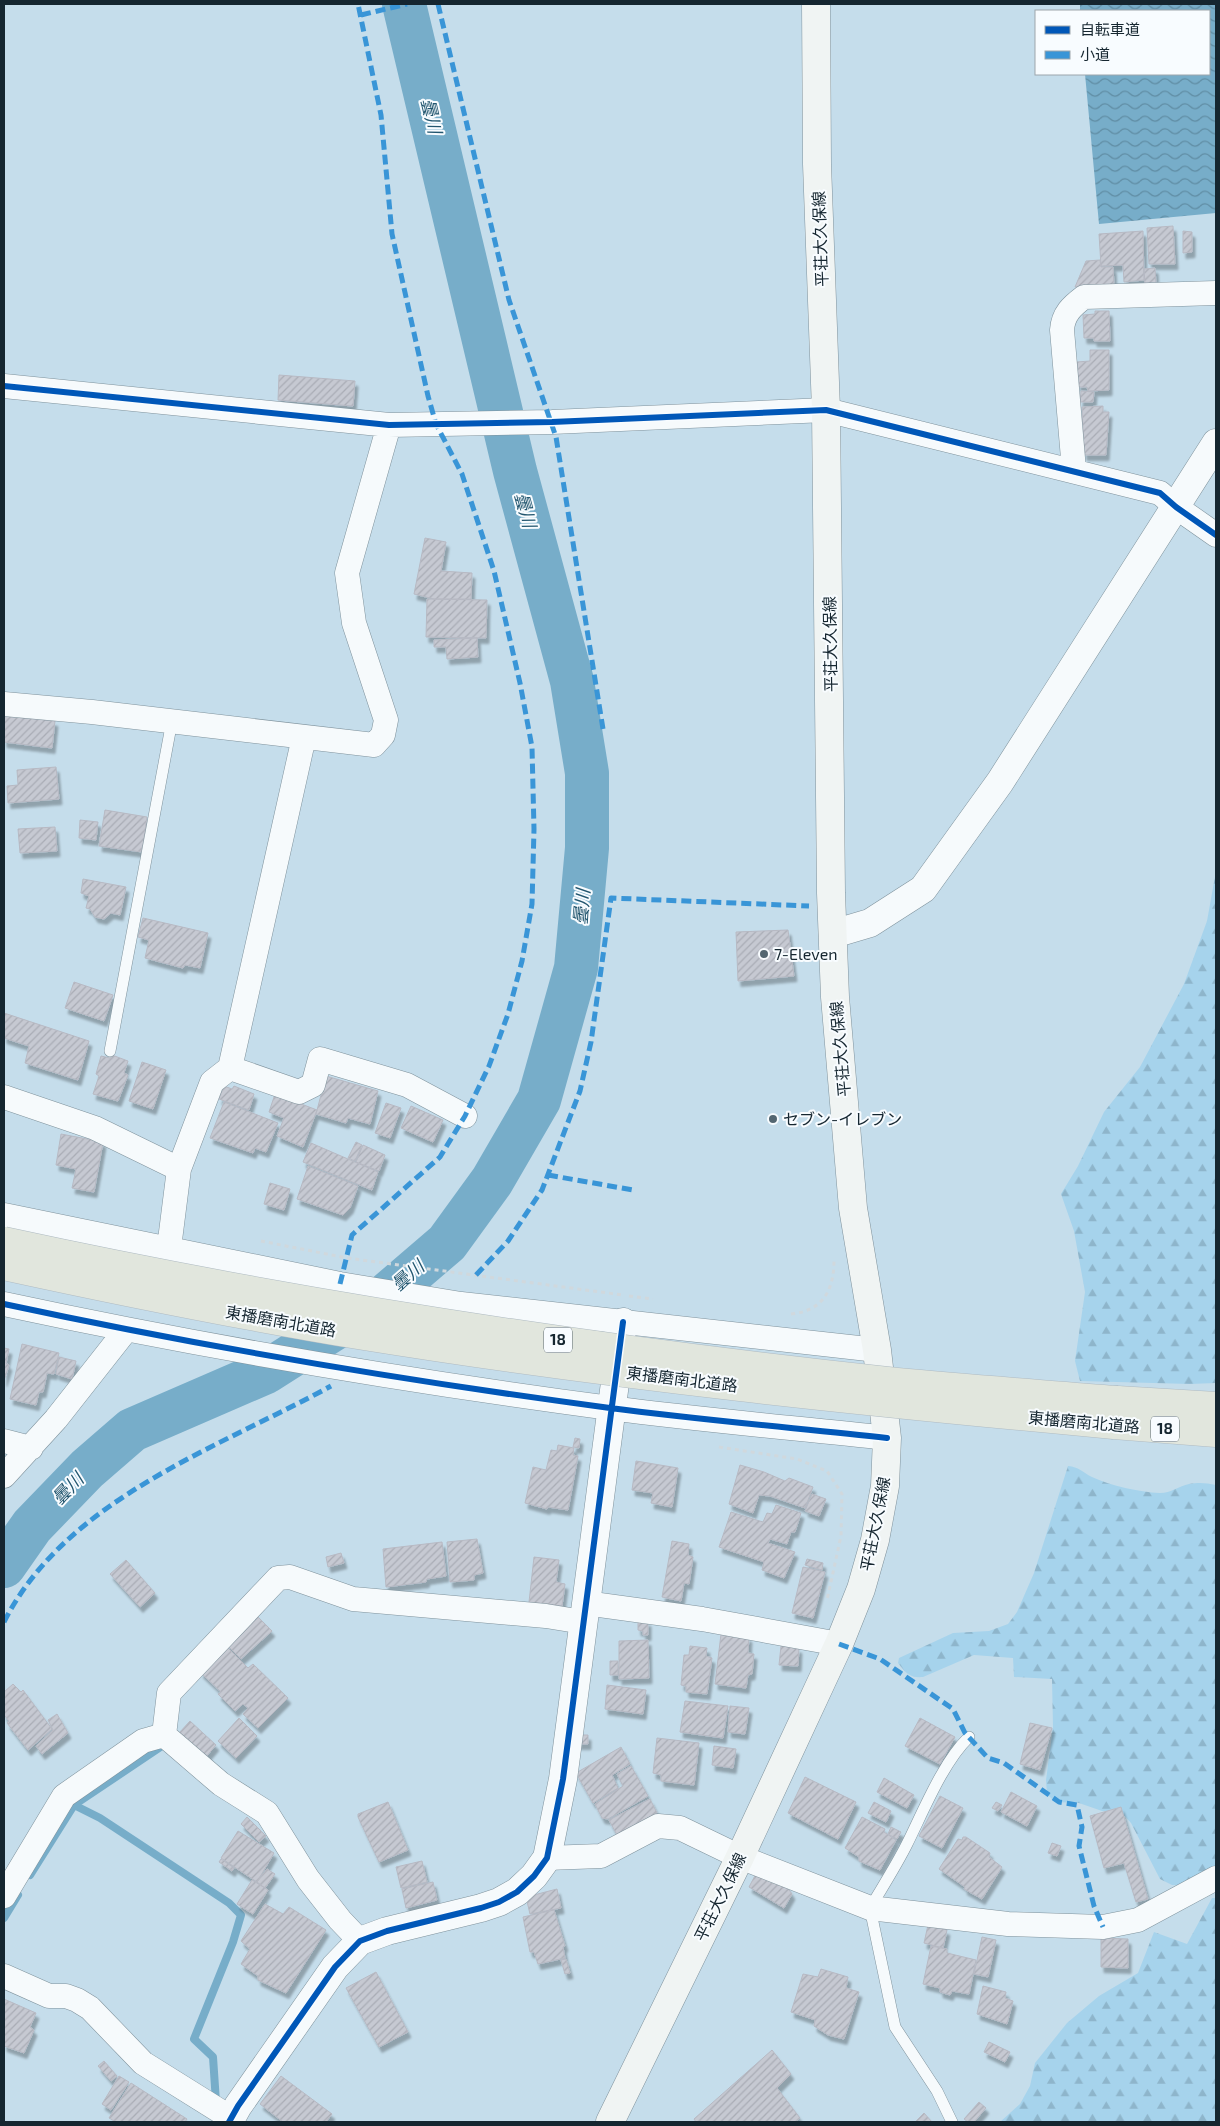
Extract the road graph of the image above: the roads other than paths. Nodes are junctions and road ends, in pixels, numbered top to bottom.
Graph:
1 (816, 4) edge
2 (1216, 294) edge
3 (4, 386) edge
4 (826, 410) junction
5 (389, 425) junction
6 (1216, 443) edge
7 (1074, 470) junction
8 (1176, 507) junction
9 (1216, 536) edge
10 (4, 704) edge
11 (172, 721) junction
12 (304, 737) junction
13 (833, 934) junction
14 (110, 1051) dead end
15 (230, 1068) junction
16 (4, 1097) edge
17 (465, 1116) dead end
18 (179, 1169) junction
19 (4, 1215) edge
20 (4, 1241) edge
21 (169, 1248) junction
22 (4, 1266) edge
23 (4, 1304) edge
24 (623, 1322) junction
25 (126, 1330) junction
26 (877, 1350) junction
27 (1216, 1406) edge
28 (612, 1408) junction
29 (1116, 1413) junction
30 (1216, 1433) edge
31 (887, 1438) junction
32 (4, 1441) edge
33 (31, 1448) junction
34 (4, 1476) edge
35 (584, 1613) junction
36 (839, 1644) junction
37 (164, 1735) junction
38 (969, 1737) dead end
39 (740, 1857) junction
40 (547, 1858) junction
41 (1216, 1878) edge
42 (4, 1896) edge
43 (870, 1908) junction
44 (360, 1941) junction
45 (4, 1976) edge
46 (230, 2120) edge
47 (610, 2122) edge
48 (952, 2122) edge

1 - 4 main road, 平荘大久保線
2 - 7 street
3 - 5 street
4 - 5 street
4 - 7 street
4 - 13 main road, 平荘大久保線
5 - 12 street
6 - 8 street
7 - 8 street
8 - 9 street
8 - 13 street
10 - 11 street
11 - 12 street
11 - 14 lane
12 - 15 street
13 - 26 main road, 平荘大久保線
15 - 17 street
15 - 18 street
16 - 18 street
18 - 21 street
19 - 21 street
20 - 29 highway, 東播磨南北道路 / 18, bridge
21 - 24 street
22 - 29 highway, 東播磨南北道路 / 18, bridge
23 - 25 street
24 - 26 street
24 - 28 street
25 - 28 street
25 - 33 street
26 - 31 main road, 平荘大久保線
27 - 29 highway, 東播磨南北道路 / 18
28 - 31 street
28 - 35 street
29 - 30 highway, 東播磨南北道路 / 18
31 - 36 main road, 平荘大久保線
32 - 33 street
33 - 34 street
35 - 36 street
35 - 37 street
35 - 40 street
36 - 39 main road, 平荘大久保線
37 - 42 street
37 - 44 street
38 - 43 lane
39 - 40 street
39 - 43 street
39 - 47 main road, 平荘大久保線
40 - 44 street
41 - 43 street
43 - 48 lane
44 - 46 street
45 - 46 street

